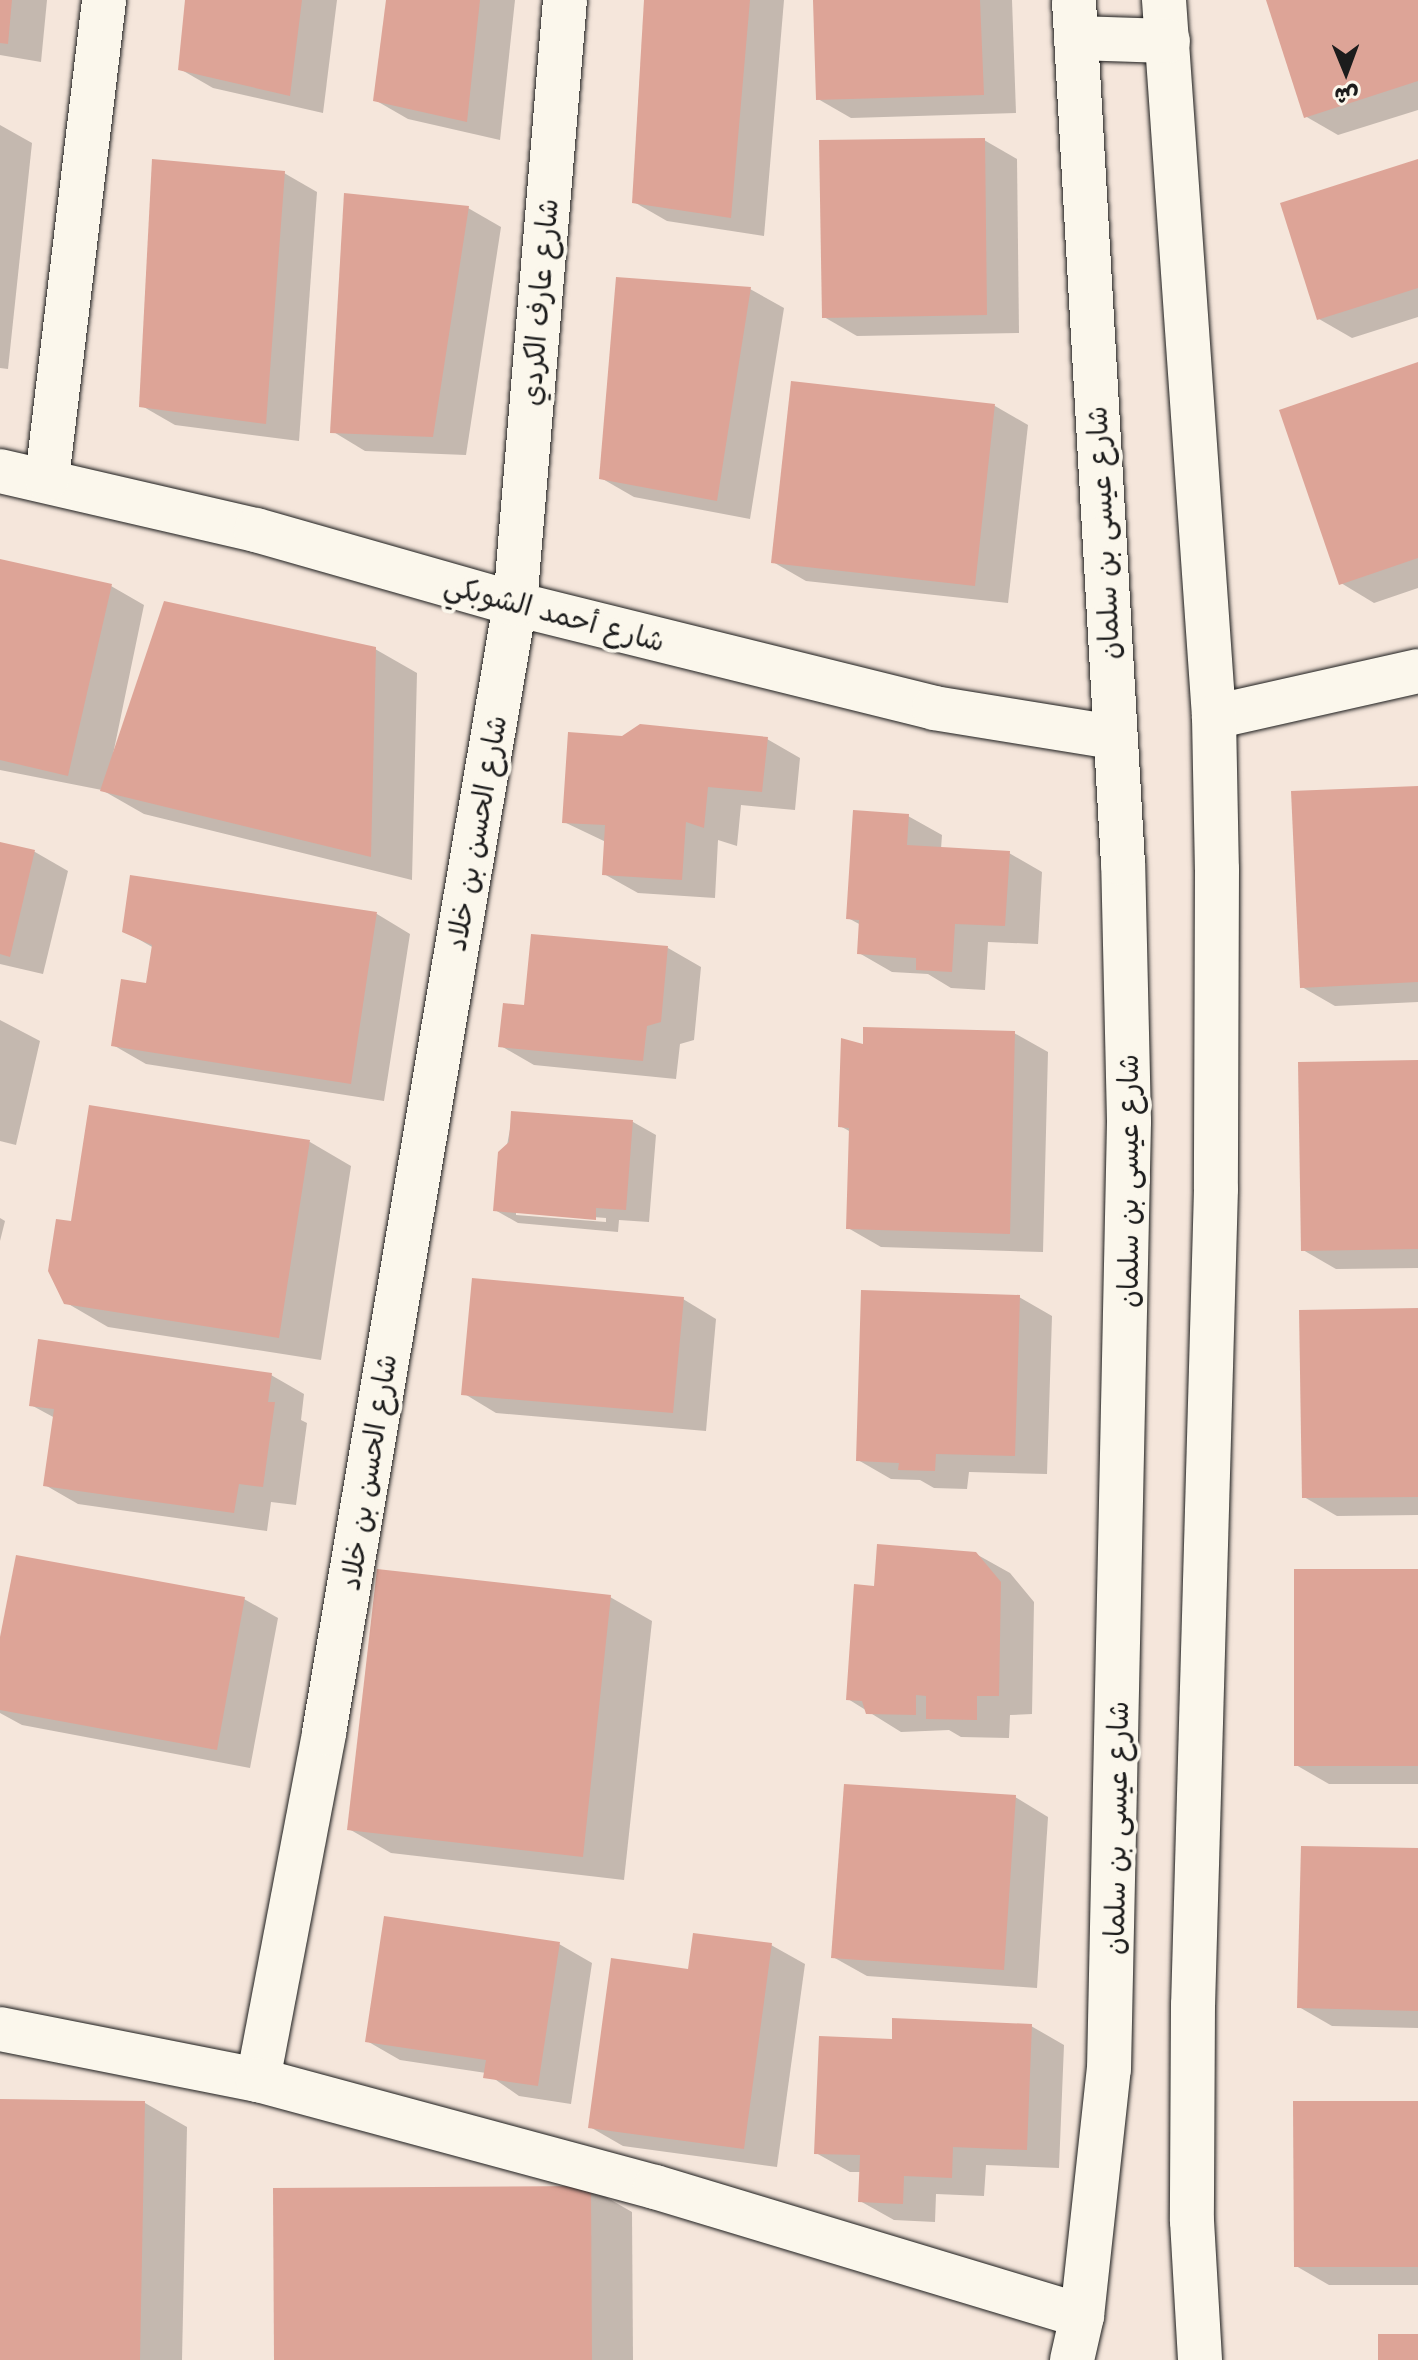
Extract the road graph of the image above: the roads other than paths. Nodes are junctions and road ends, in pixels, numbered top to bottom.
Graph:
1 (104, 0) edge
2 (565, 0) edge
3 (1075, 19) edge
4 (1166, 20) edge
5 (0, 471) edge
6 (47, 479) junction
7 (515, 604) junction
8 (1418, 671) edge
9 (1214, 717) junction
10 (1113, 737) junction
11 (0, 2029) edge
12 (258, 2080) junction
13 (1082, 2316) junction
14 (1072, 2360) edge
15 (1200, 2360) edge

1 - 6 street
2 - 7 street, شارع عارف الكردي
3 - 4 street
3 - 10 street, شارع عيسى بن سلمان
4 - 9 street
5 - 6 street, شارع أحمد الشوبكي
6 - 7 street, شارع أحمد الشوبكي
7 - 10 street, شارع أحمد الشوبكي
7 - 12 street, شارع الحسن بن خلاد
8 - 9 street
9 - 15 street
10 - 13 street, شارع عيسى بن سلمان
11 - 12 street
12 - 13 street
13 - 14 street, شارع عيسى بن سلمان

